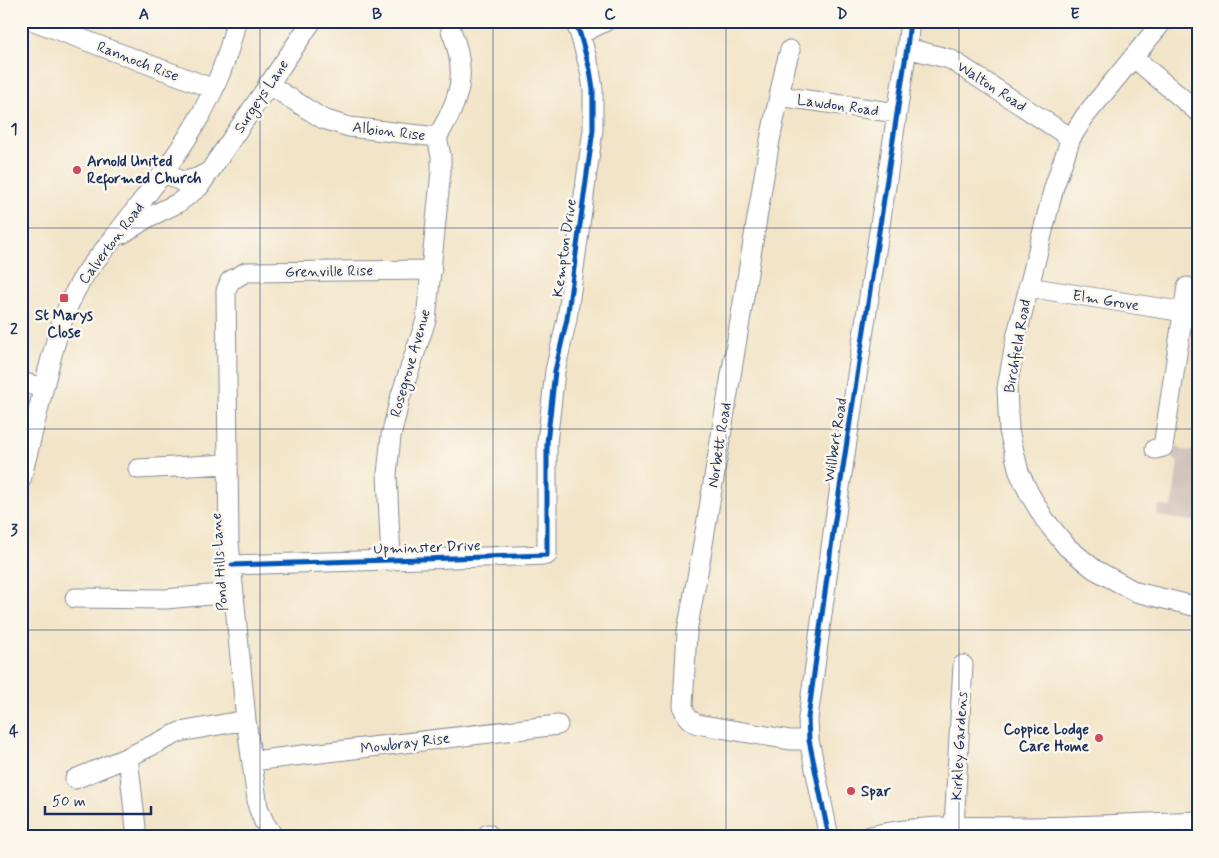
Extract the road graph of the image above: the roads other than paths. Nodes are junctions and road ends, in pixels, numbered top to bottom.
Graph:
1 (34, 21) edge
2 (236, 21) edge
3 (312, 21) edge
4 (606, 21) edge
5 (910, 21) edge
6 (1163, 21) edge
7 (578, 27) edge
8 (451, 30) dead end
9 (907, 48) junction
10 (790, 50) dead end
11 (1133, 57) junction
12 (268, 84) junction
13 (214, 89) junction
14 (779, 96) junction
15 (1198, 112) edge
16 (897, 113) junction
17 (437, 137) junction
18 (1071, 138) junction
19 (210, 171) junction
20 (165, 172) junction
21 (152, 188) junction
22 (178, 203) junction
23 (113, 239) junction
24 (432, 270) junction
25 (230, 281) joint
26 (1028, 287) junction
27 (1187, 287) dead end
28 (1184, 312) junction
29 (21, 382) edge
30 (44, 388) junction
31 (1155, 449) dead end
32 (227, 464) junction
33 (138, 469) dead end
34 (548, 479) joint
35 (21, 480) edge
36 (390, 560) junction
37 (232, 565) junction
38 (233, 593) junction
39 (75, 598) dead end
40 (1198, 607) edge
41 (964, 665) dead end
42 (246, 720) junction
43 (558, 726) dead end
44 (809, 740) junction
45 (128, 757) junction
46 (252, 761) junction
47 (75, 779) dead end
48 (1198, 821) edge
49 (954, 827) junction
50 (978, 832) edge
51 (137, 837) edge
52 (274, 837) edge
53 (829, 837) edge
54 (867, 837) edge

1 - 13 street, Rannoch Rise
2 - 13 street, Calverton Road
3 - 12 street, Surgeys Lane
4 - 7 street
5 - 9 street, Willbert Road
6 - 11 street, Birchfield Road
7 - 34 street, Kempton Drive
8 - 17 street, Albion Rise
9 - 16 street, Willbert Road
9 - 18 street, Walton Road
10 - 14 street, Norbett Road
11 - 15 street
11 - 18 street, Birchfield Road
12 - 17 street, Albion Rise
12 - 19 street, Surgeys Lane
13 - 20 street, Calverton Road
14 - 16 street, Lawdon Road
14 - 44 street, Norbett Road
16 - 44 street, Willbert Road
17 - 24 street, Rosegrove Avenue
18 - 26 street, Birchfield Road
19 - 20 street
19 - 22 street, Surgeys Lane
20 - 21 street, Calverton Road
21 - 22 street
21 - 23 street, Calverton Road
22 - 23 street, Surgeys Lane
23 - 30 street, Calverton Road
24 - 25 street, Grenville Rise
24 - 36 street, Rosegrove Avenue
25 - 32 street, Pond Hills Lane
26 - 28 street, Elm Grove
26 - 40 street, Birchfield Road
27 - 28 street
28 - 31 street
29 - 30 street
30 - 35 street, Calverton Road
32 - 33 street
32 - 37 street, Pond Hills Lane
34 - 36 street, Upminster Drive
36 - 37 street, Upminster Drive
37 - 38 street, Pond Hills Lane
38 - 39 street, Pond Hills Lane
38 - 42 street, Pond Hills Lane
41 - 49 street, Kirkley Gardens
42 - 45 street
42 - 46 street, Pond Hills Lane
43 - 46 street, Mowbray Rise
44 - 53 street, Willbert Road
45 - 47 street
45 - 51 street
46 - 52 street, Pond Hills Lane
48 - 50 street
49 - 50 street
49 - 54 street

